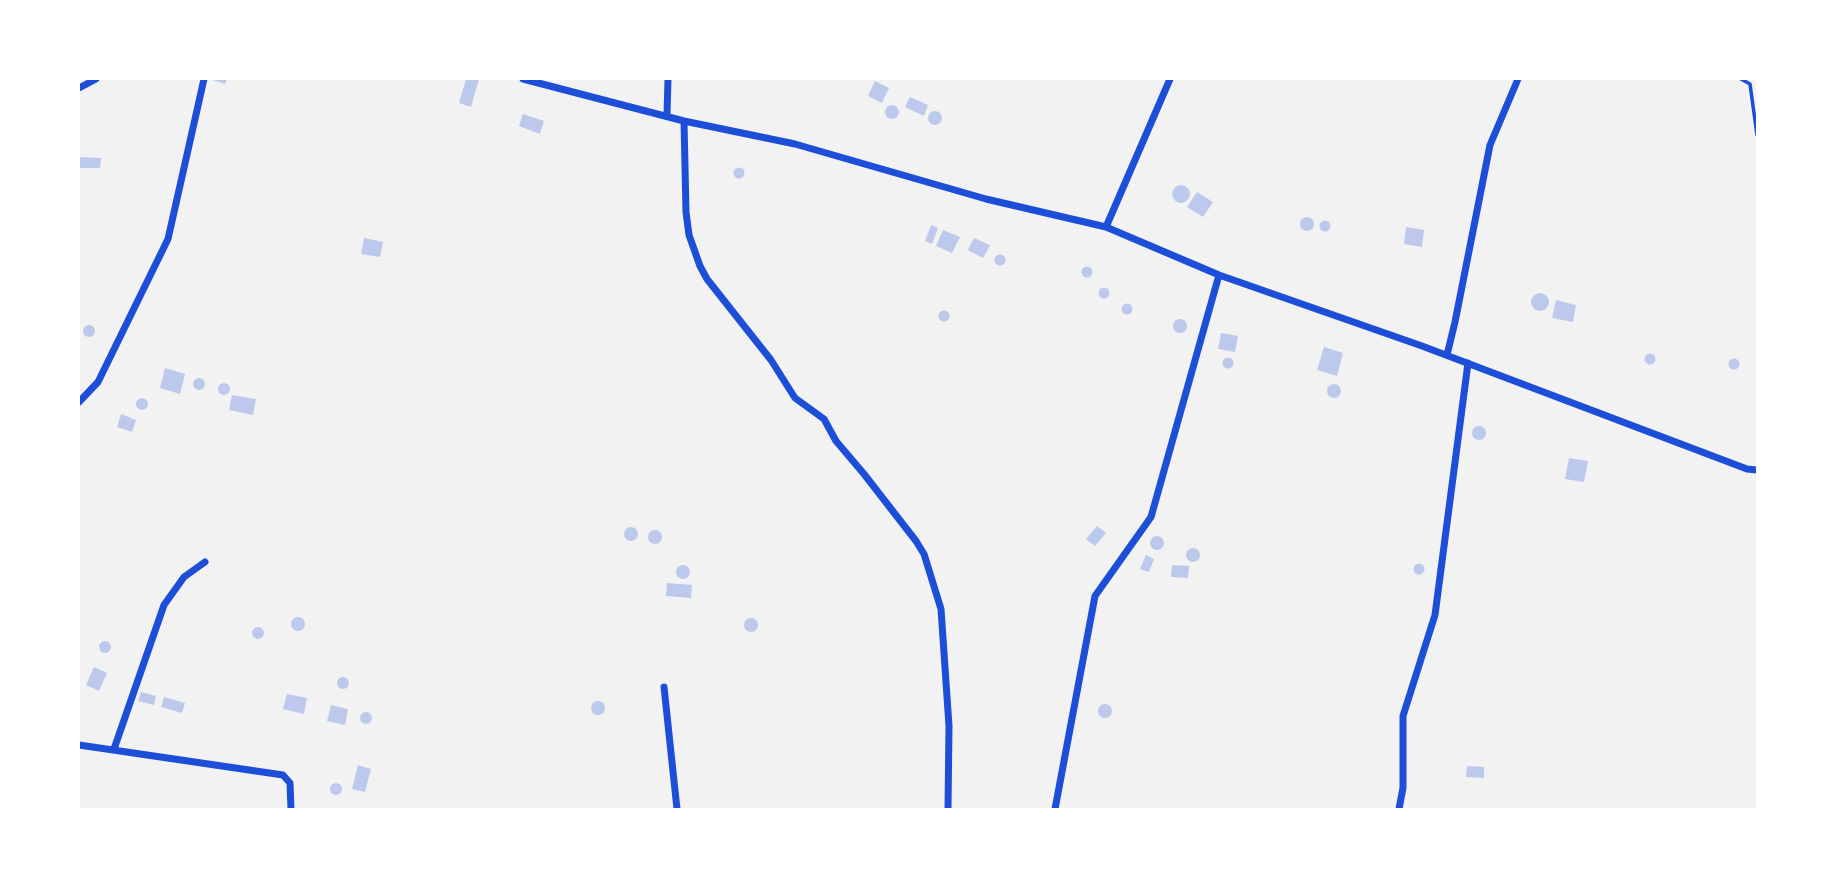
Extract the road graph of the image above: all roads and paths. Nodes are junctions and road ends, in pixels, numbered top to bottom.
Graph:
1 (96, 79) edge
2 (204, 79) edge
3 (523, 79) edge
4 (668, 79) edge
5 (1170, 79) edge
6 (1518, 79) edge
7 (1741, 79) edge
8 (79, 88) edge
9 (667, 115) junction
10 (684, 121) junction
11 (1757, 135) edge
12 (1106, 227) junction
13 (1219, 275) junction
14 (1447, 355) junction
15 (1468, 363) junction
16 (79, 402) edge
17 (1757, 470) edge
18 (205, 562) dead end
19 (664, 687) dead end
20 (79, 744) edge
21 (114, 749) junction
22 (291, 809) edge
23 (677, 809) edge
24 (948, 809) edge
25 (1055, 809) edge
26 (1399, 809) edge

1 - 8 street
2 - 16 street
3 - 9 street
4 - 9 street
5 - 12 street
6 - 14 street
7 - 11 lane
9 - 10 street
10 - 12 street
10 - 24 street
12 - 13 street
13 - 14 street
13 - 25 street
14 - 15 street
15 - 17 street
15 - 26 street
18 - 21 street
19 - 23 street
20 - 21 street
21 - 22 street

